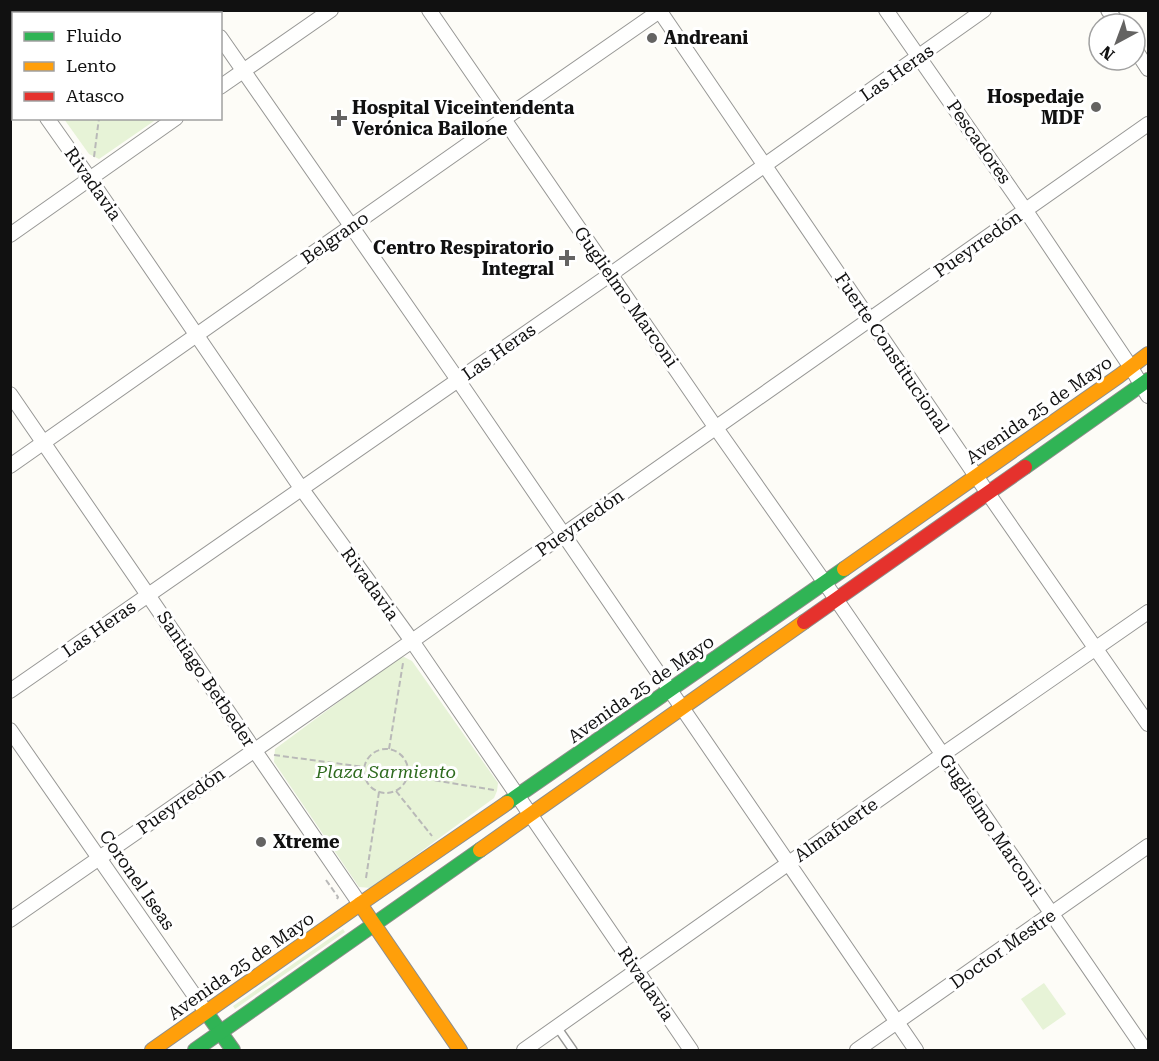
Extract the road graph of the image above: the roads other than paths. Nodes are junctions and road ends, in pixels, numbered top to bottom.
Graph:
1 (331, 10) edge
2 (429, 10) edge
3 (886, 10) edge
4 (984, 10) edge
5 (660, 11) edge
6 (222, 40) edge
7 (920, 57) junction
8 (243, 71) junction
9 (222, 86) edge
10 (504, 119) junction
11 (48, 120) edge
12 (173, 120) edge
13 (1149, 124) edge
14 (765, 166) junction
15 (90, 179) junction
16 (1026, 211) junction
17 (351, 226) junction
18 (10, 235) edge
19 (611, 274) junction
20 (870, 320) junction
21 (197, 335) junction
22 (1149, 354) edge
23 (1130, 366) junction
24 (458, 380) junction
25 (1146, 387) edge
26 (10, 394) edge
27 (717, 428) junction
28 (44, 442) junction
29 (10, 466) edge
30 (976, 476) junction
31 (302, 488) junction
32 (987, 492) junction
33 (564, 535) junction
34 (825, 583) junction
35 (149, 595) junction
36 (835, 599) junction
37 (1149, 612) edge
38 (412, 641) junction
39 (1095, 648) junction
40 (670, 690) junction
41 (10, 691) edge
42 (681, 708) junction
43 (1149, 724) edge
44 (10, 730) edge
45 (254, 750) junction
46 (942, 755) junction
47 (518, 796) junction
48 (530, 814) junction
49 (1149, 846) edge
50 (100, 858) junction
51 (788, 864) junction
52 (360, 904) junction
53 (1052, 915) junction
54 (10, 920) edge
55 (374, 925) junction
56 (637, 971) junction
57 (206, 1012) junction
58 (897, 1023) junction
59 (557, 1028) junction
60 (220, 1033) junction
61 (152, 1050) edge
62 (195, 1050) edge
63 (232, 1050) edge
64 (460, 1050) edge
65 (524, 1050) edge
66 (573, 1050) edge
67 (691, 1050) edge
68 (857, 1050) edge
69 (916, 1050) edge
70 (1144, 1050) edge

1 - 8 street
2 - 10 street, Guglielmo Marconi
3 - 7 street, Pescadores
4 - 7 street, Las Heras
5 - 10 street, Belgrano
5 - 14 street, Fuerte Constitucional
6 - 8 street
7 - 14 street, Las Heras
7 - 16 street, Pescadores
8 - 9 street
8 - 17 street
10 - 17 street, Belgrano
10 - 19 street, Guglielmo Marconi
11 - 15 street, Rivadavia
12 - 15 street
13 - 16 street, Pueyrredón
14 - 19 street, Las Heras
14 - 20 street, Fuerte Constitucional
15 - 18 street
15 - 21 street, Rivadavia
16 - 20 street, Pueyrredón
16 - 23 street, Pescadores
17 - 21 street, Belgrano
17 - 24 street
19 - 24 street, Las Heras
19 - 27 street, Guglielmo Marconi
20 - 27 street, Pueyrredón
20 - 30 street, Fuerte Constitucional
21 - 28 street, Belgrano
21 - 31 street, Rivadavia
22 - 23 main road, Avenida 25 de Mayo
23 - 25 street, Pescadores
23 - 30 main road, Avenida 25 de Mayo
24 - 31 street, Las Heras
24 - 33 street
25 - 32 main road, Avenida 25 de Mayo
26 - 28 street, Santiago Betbeder
27 - 33 street, Pueyrredón
27 - 34 street, Guglielmo Marconi
28 - 29 street, Belgrano
28 - 35 street, Santiago Betbeder
30 - 32 street, Fuerte Constitucional
30 - 34 main road, Avenida 25 de Mayo
31 - 35 street, Las Heras
31 - 38 street, Rivadavia
32 - 36 main road, Avenida 25 de Mayo
32 - 39 street, Fuerte Constitucional
33 - 38 street, Pueyrredón
33 - 40 street
34 - 36 street, Guglielmo Marconi
34 - 40 main road, Avenida 25 de Mayo
35 - 41 street, Las Heras
35 - 45 street, Santiago Betbeder
36 - 42 main road, Avenida 25 de Mayo
36 - 46 street, Guglielmo Marconi
37 - 39 street, Almafuerte
38 - 45 street, Pueyrredón
38 - 47 street, Rivadavia
39 - 43 street, Fuerte Constitucional
39 - 46 street, Almafuerte
40 - 42 street
40 - 47 main road, Avenida 25 de Mayo
42 - 48 main road, Avenida 25 de Mayo
42 - 51 street
44 - 50 street, Coronel Iseas
45 - 50 street, Pueyrredón
45 - 52 street, Santiago Betbeder
46 - 51 street, Almafuerte
46 - 53 street, Guglielmo Marconi
47 - 48 street, Rivadavia
47 - 52 main road, Avenida 25 de Mayo
48 - 55 main road, Avenida 25 de Mayo
48 - 56 street, Rivadavia
49 - 53 street, Doctor Mestre
50 - 54 street, Pueyrredón
50 - 57 street, Coronel Iseas
51 - 56 street, Almafuerte
51 - 58 street
52 - 55 main road
52 - 57 main road, Avenida 25 de Mayo
53 - 58 street, Doctor Mestre
53 - 70 street, Guglielmo Marconi
55 - 60 main road, Avenida 25 de Mayo
55 - 64 main road
56 - 59 street, Almafuerte
56 - 67 street, Rivadavia
57 - 60 main road, Coronel Iseas
57 - 61 main road, Avenida 25 de Mayo
58 - 68 street, Doctor Mestre
58 - 69 street
59 - 65 street, Almafuerte
59 - 66 lane
60 - 62 main road, Avenida 25 de Mayo
60 - 63 main road, Coronel Iseas

